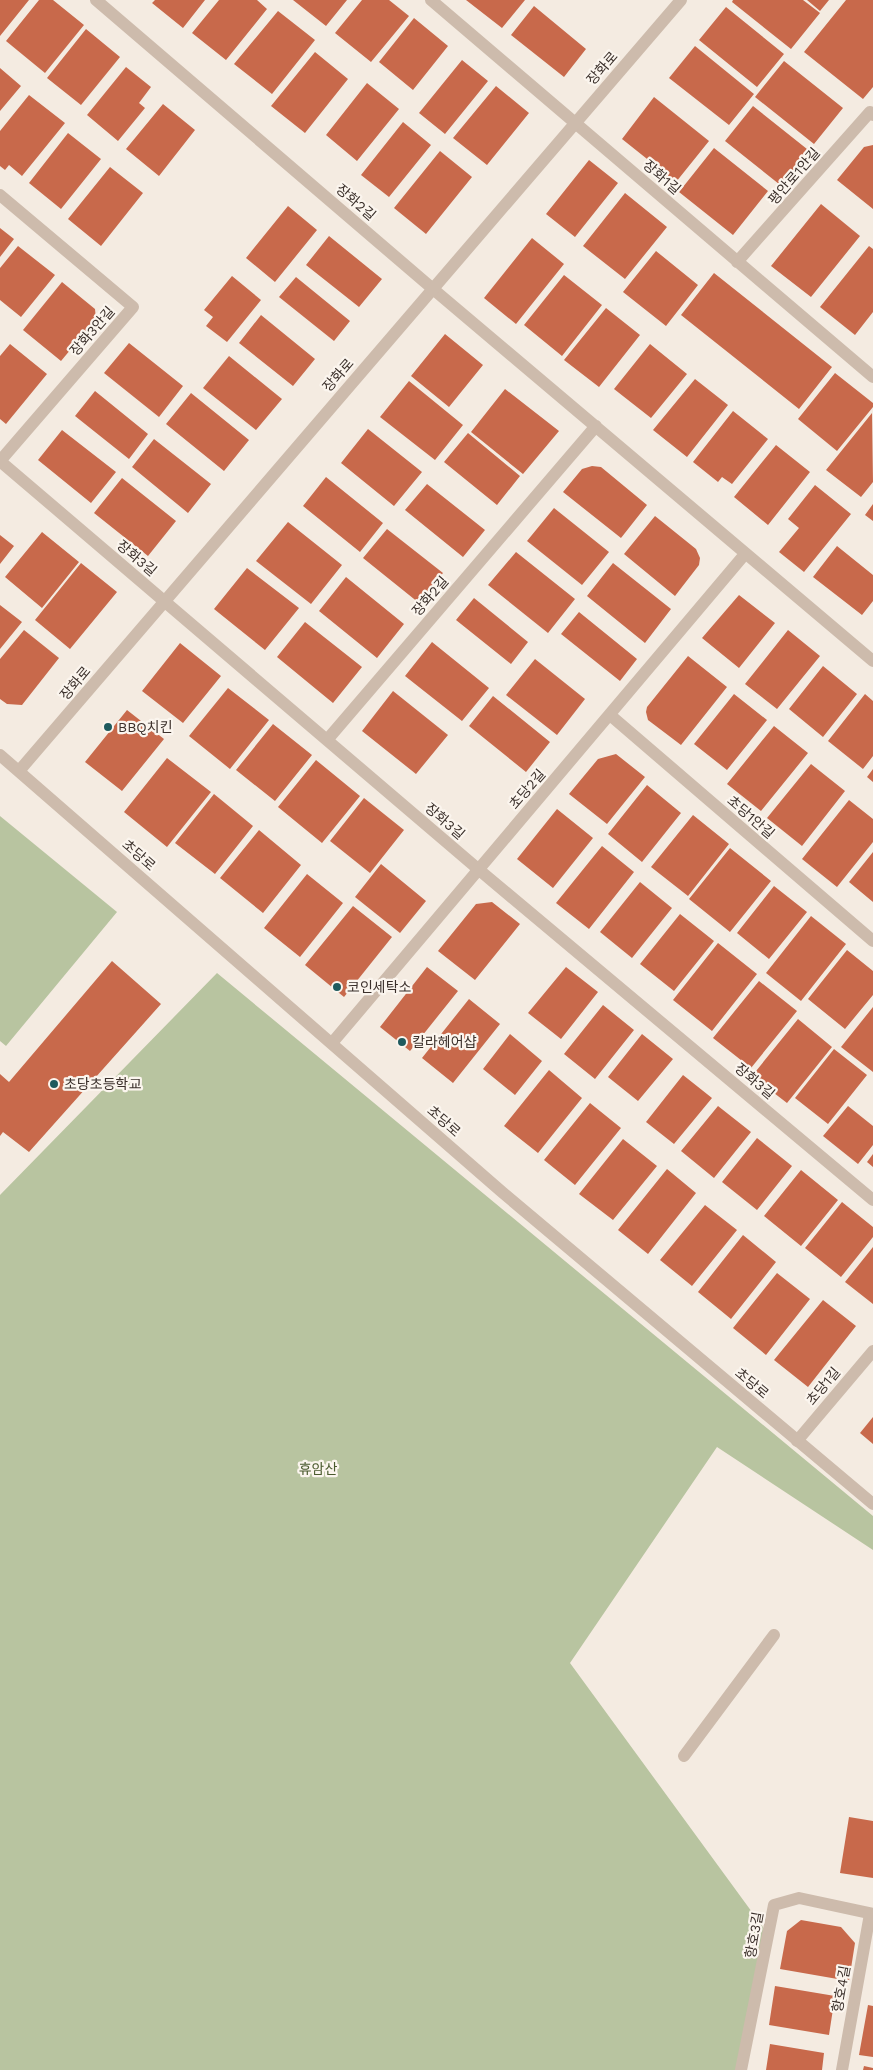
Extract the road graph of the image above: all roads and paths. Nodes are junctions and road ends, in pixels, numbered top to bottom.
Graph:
1 (96, 0) edge
2 (431, 0) edge
3 (681, 0) edge
4 (873, 115) edge
5 (574, 122) junction
6 (0, 195) edge
7 (737, 262) junction
8 (433, 289) junction
9 (873, 377) edge
10 (596, 426) junction
11 (0, 461) edge
12 (745, 554) junction
13 (164, 600) junction
14 (873, 660) edge
15 (610, 715) junction
16 (327, 740) junction
17 (0, 755) edge
18 (19, 771) junction
19 (478, 869) junction
20 (873, 941) edge
21 (332, 1042) junction
22 (873, 1200) edge
23 (873, 1351) edge
24 (797, 1441) junction
25 (873, 1504) edge
26 (774, 1636) dead end
27 (684, 1756) dead end
28 (872, 1914) edge
29 (741, 2070) edge
30 (842, 2070) edge

1 - 8 street, 장화2길
2 - 5 street, 장화1길
3 - 5 street, 장화로
4 - 7 street, 평안로1안길
5 - 7 street, 장화1길
5 - 8 street, 장화로
6 - 11 street, 장화3안길
7 - 9 street, 장화1길
8 - 10 street, 장화2길
8 - 13 street, 장화로
10 - 12 street, 장화2길
10 - 16 street, 장화2길
11 - 13 street, 장화3길
12 - 14 street, 장화2길
12 - 15 street, 초당2길
13 - 16 street, 장화3길
13 - 18 street, 장화로
15 - 19 street, 초당2길
15 - 20 street, 초당1안길
16 - 19 street, 장화3길
17 - 18 street, 초당로
18 - 21 street, 초당로
19 - 21 street, 초당2길
19 - 22 street, 장화3길
21 - 24 street, 초당로
23 - 24 street, 초당1길
24 - 25 street, 초당로
26 - 27 street
28 - 29 street, 항호3길
28 - 30 street, 항호4길

